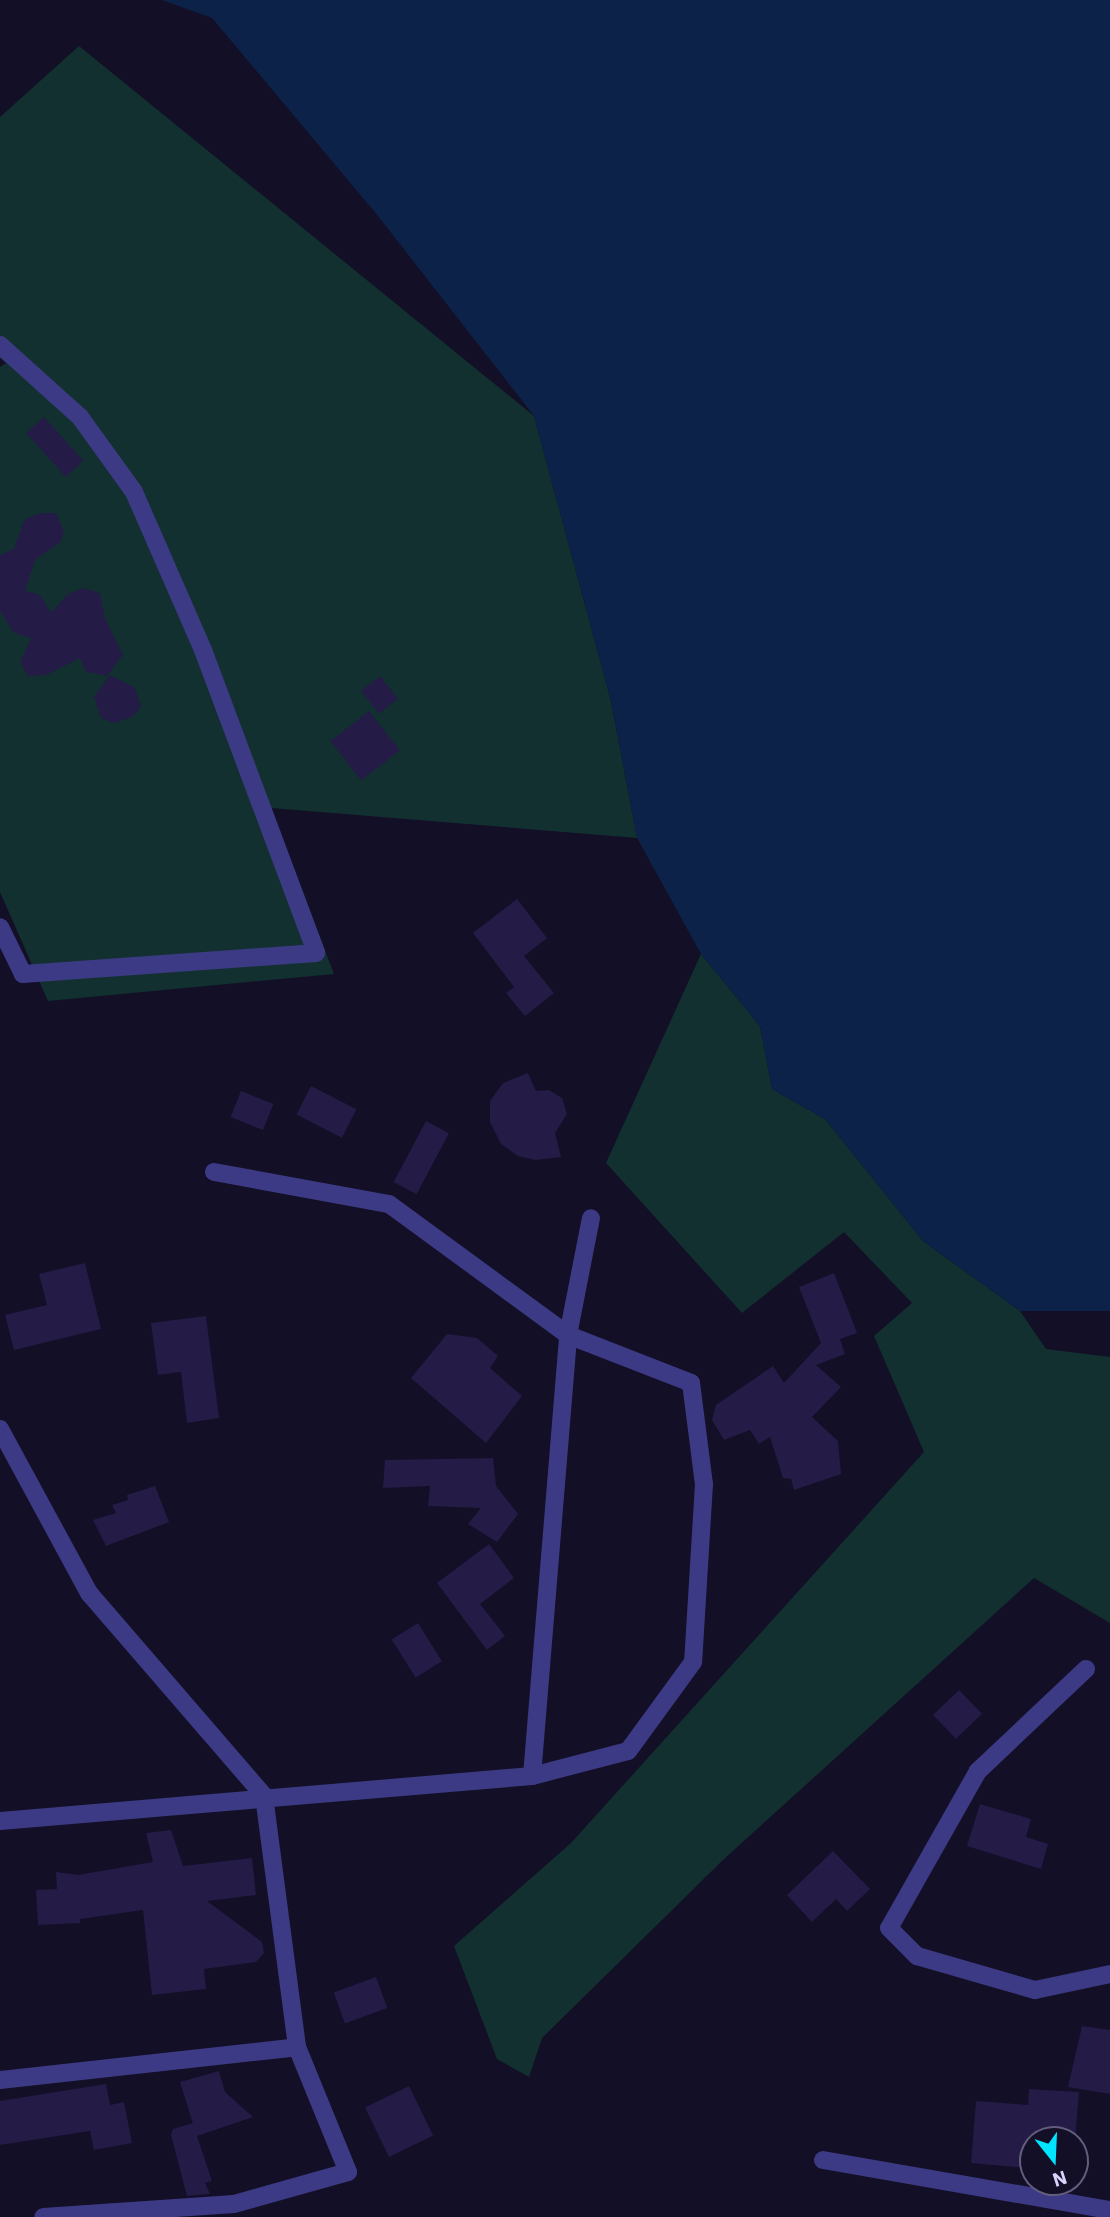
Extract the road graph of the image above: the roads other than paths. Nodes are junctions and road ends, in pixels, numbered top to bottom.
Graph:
1 (0, 345) edge
2 (0, 927) edge
3 (214, 1172) dead end
4 (591, 1218) dead end
5 (568, 1335) junction
6 (0, 1429) edge
7 (1086, 1669) dead end
8 (532, 1776) junction
9 (264, 1796) junction
10 (0, 1821) edge
11 (1110, 1974) edge
12 (297, 2047) junction
13 (0, 2080) edge
14 (823, 2160) dead end
15 (1110, 2210) edge
16 (43, 2217) edge

1 - 2 street
3 - 5 street
4 - 5 street
5 - 8 street
5 - 8 street
6 - 9 street
7 - 11 street
8 - 9 street
9 - 10 street
9 - 12 street
12 - 13 street
12 - 16 street
14 - 15 street

